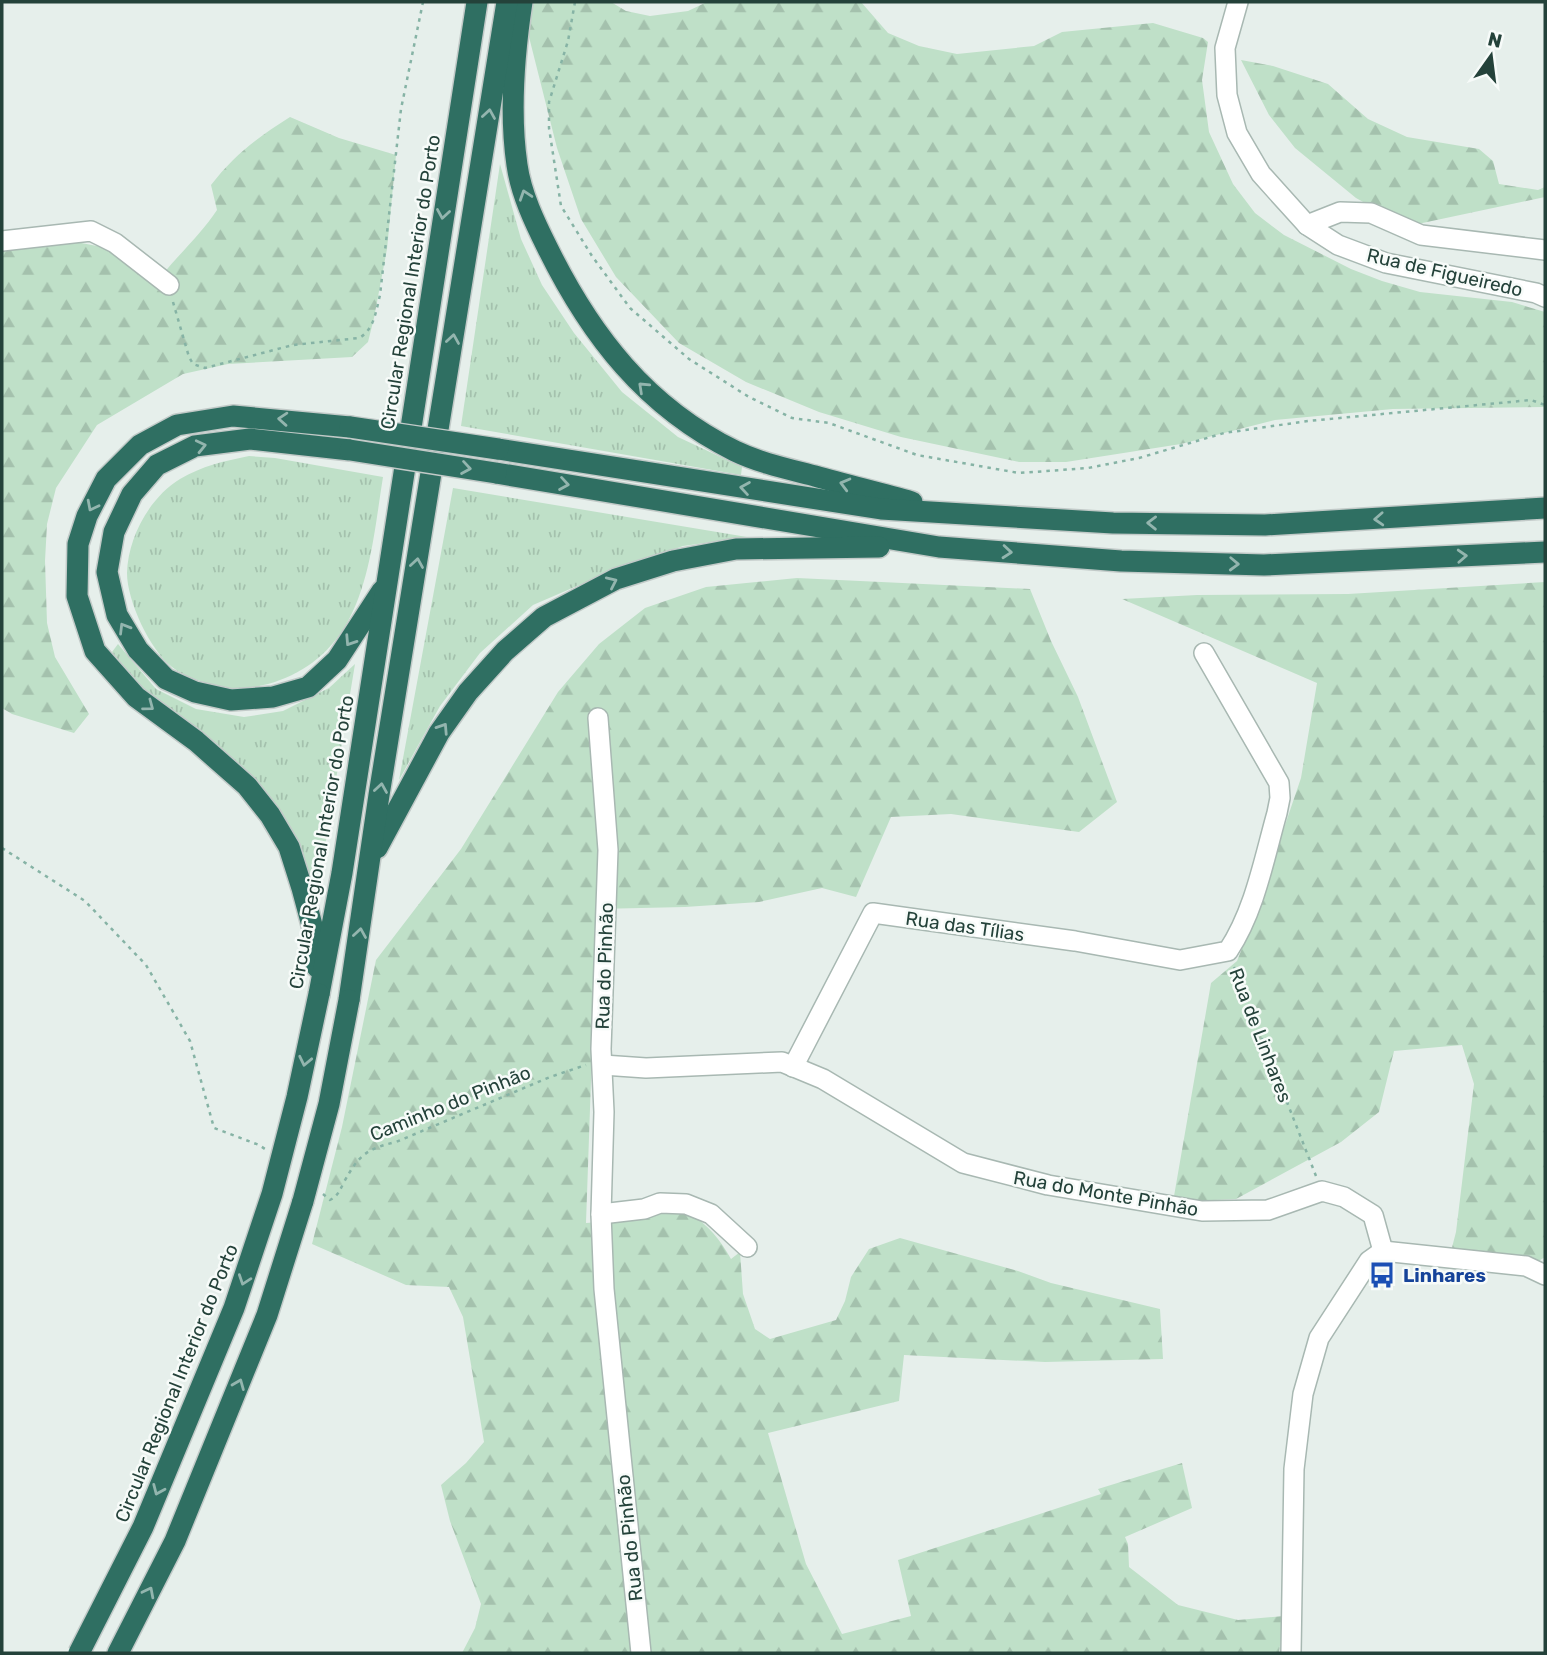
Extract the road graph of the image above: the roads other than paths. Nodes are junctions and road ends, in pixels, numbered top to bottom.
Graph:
1 (478, 2) edge
2 (507, 2) edge
3 (522, 2) edge
4 (1238, 2) edge
5 (1307, 225) junction
6 (2, 241) edge
7 (1545, 250) edge
8 (169, 285) road end
9 (1545, 297) edge
10 (1545, 508) edge
11 (958, 514) junction
12 (939, 547) junction
13 (1545, 552) edge
14 (387, 584) junction
15 (1204, 653) dead end
16 (598, 718) dead end
17 (372, 856) junction
18 (1228, 951) joint
19 (319, 994) junction
20 (603, 1065) junction
21 (793, 1067) junction
22 (601, 1214) junction
23 (747, 1247) dead end
24 (1383, 1251) junction
25 (1545, 1275) edge
26 (79, 1653) edge
27 (118, 1653) edge
28 (641, 1653) edge
29 (1291, 1653) edge

1 -> 14 highway, Circular Regional Interior do Porto
17 -> 2 highway
11 -> 3 highway
4 - 5 street, Rua de Figueiredo
5 - 7 street
5 - 9 street, Rua de Figueiredo
6 - 8 street
10 -> 11 highway
11 -> 19 highway, bridge
12 -> 13 highway
14 -> 12 highway, bridge
17 -> 12 highway
14 - 19 highway, Circular Regional Interior do Porto
15 - 18 street, Rua de Linhares
16 - 20 street, Rua do Pinhão
27 -> 17 highway, bridge
18 - 21 street, Rua das Tílias
19 -> 26 highway, Circular Regional Interior do Porto, bridge
20 - 21 street, Rua do Monte Pinhão
20 - 22 street, Rua do Pinhão
21 - 24 street, Rua do Monte Pinhão
22 - 23 street
22 - 28 street, Rua do Pinhão
24 - 25 street
24 - 29 street

